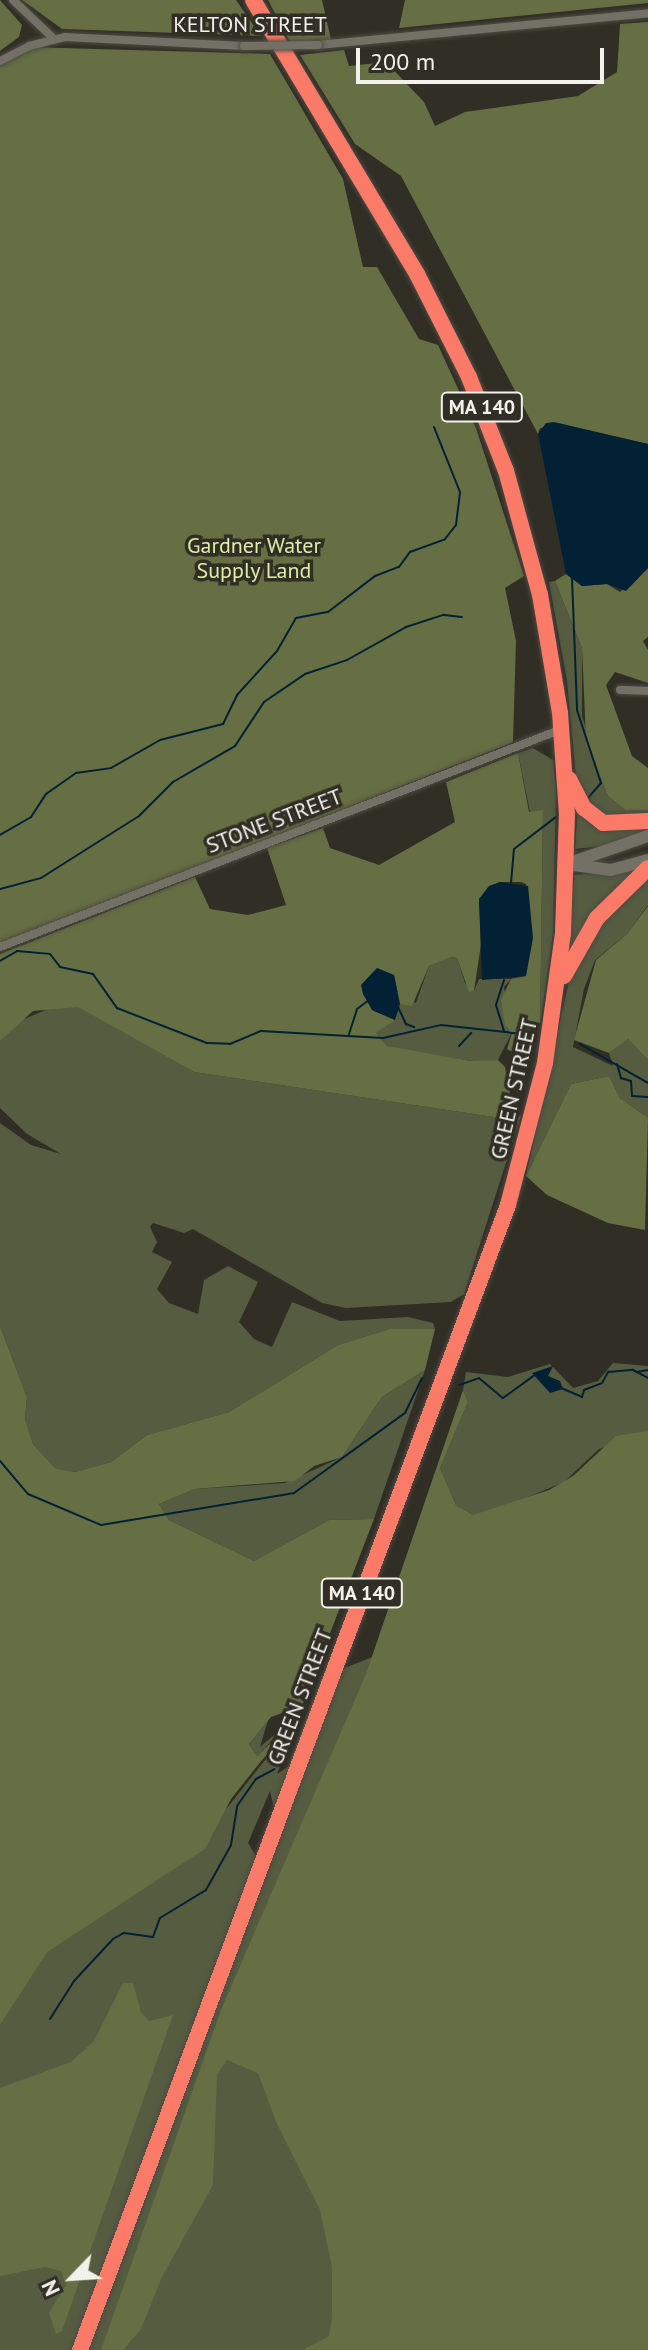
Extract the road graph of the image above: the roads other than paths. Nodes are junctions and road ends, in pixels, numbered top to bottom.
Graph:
1 (13, 0) edge
2 (253, 0) edge
3 (648, 13) edge
4 (53, 38) junction
5 (0, 61) edge
6 (620, 690) dead end
7 (648, 691) edge
8 (562, 729) junction
9 (565, 768) junction
10 (648, 821) edge
11 (648, 836) edge
12 (648, 860) edge
13 (567, 864) junction
14 (648, 868) edge
15 (0, 947) edge
16 (557, 992) junction
17 (80, 2350) edge

1 - 4 street
2 - 8 highway, MA 140
3 - 4 street, KELTON STREET, bridge
4 - 5 street, KELTON STREET
6 - 7 street
8 - 9 highway, MA 140
8 - 15 street, STONE STREET
9 - 10 highway
9 - 13 highway, MA 140
11 - 13 street
12 - 13 street
13 - 16 highway, GREEN STREET / MA 140
14 - 16 highway
16 - 17 highway, GREEN STREET / MA 140

